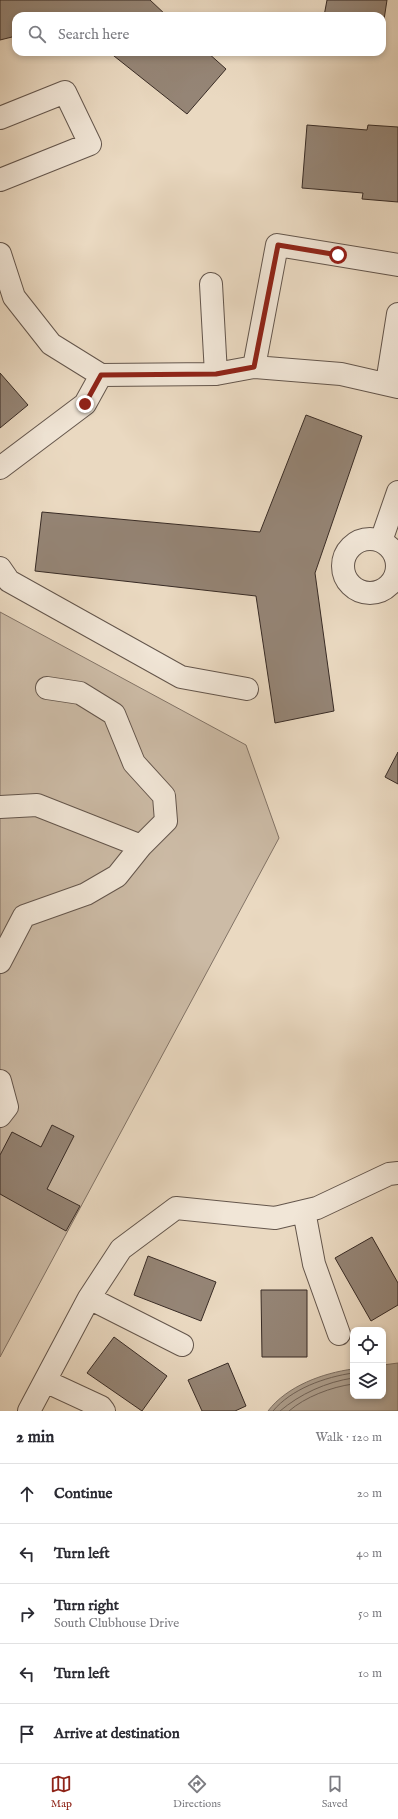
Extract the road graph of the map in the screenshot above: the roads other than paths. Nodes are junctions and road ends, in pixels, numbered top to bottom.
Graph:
1 (0, 118) edge
2 (0, 180) edge
3 (0, 254) edge
4 (398, 265) edge
5 (212, 284) dead end
6 (398, 314) edge
7 (254, 367) junction
8 (216, 374) junction
9 (101, 375) junction
10 (393, 385) edge
11 (0, 468) edge
12 (398, 492) edge
13 (381, 541) dead end
14 (0, 568) edge
15 (47, 688) dead end
16 (247, 689) dead end
17 (0, 807) edge
18 (140, 846) junction
19 (0, 962) edge
20 (0, 1081) edge
21 (0, 1116) edge
22 (398, 1173) edge
23 (304, 1211) junction
24 (89, 1298) junction
25 (339, 1334) dead end
26 (182, 1345) dead end
27 (45, 1381) junction
28 (29, 1411) edge
29 (104, 1411) edge

1 - 2 street
3 - 9 street
4 - 7 street
5 - 8 street
6 - 10 street
7 - 8 street
7 - 10 street
8 - 9 street
9 - 11 street
12 - 13 street
14 - 16 street
15 - 18 street
17 - 18 street
18 - 19 street
20 - 21 street
22 - 23 street
23 - 24 street
23 - 25 street
24 - 26 street
24 - 27 street
27 - 28 street
27 - 29 street

